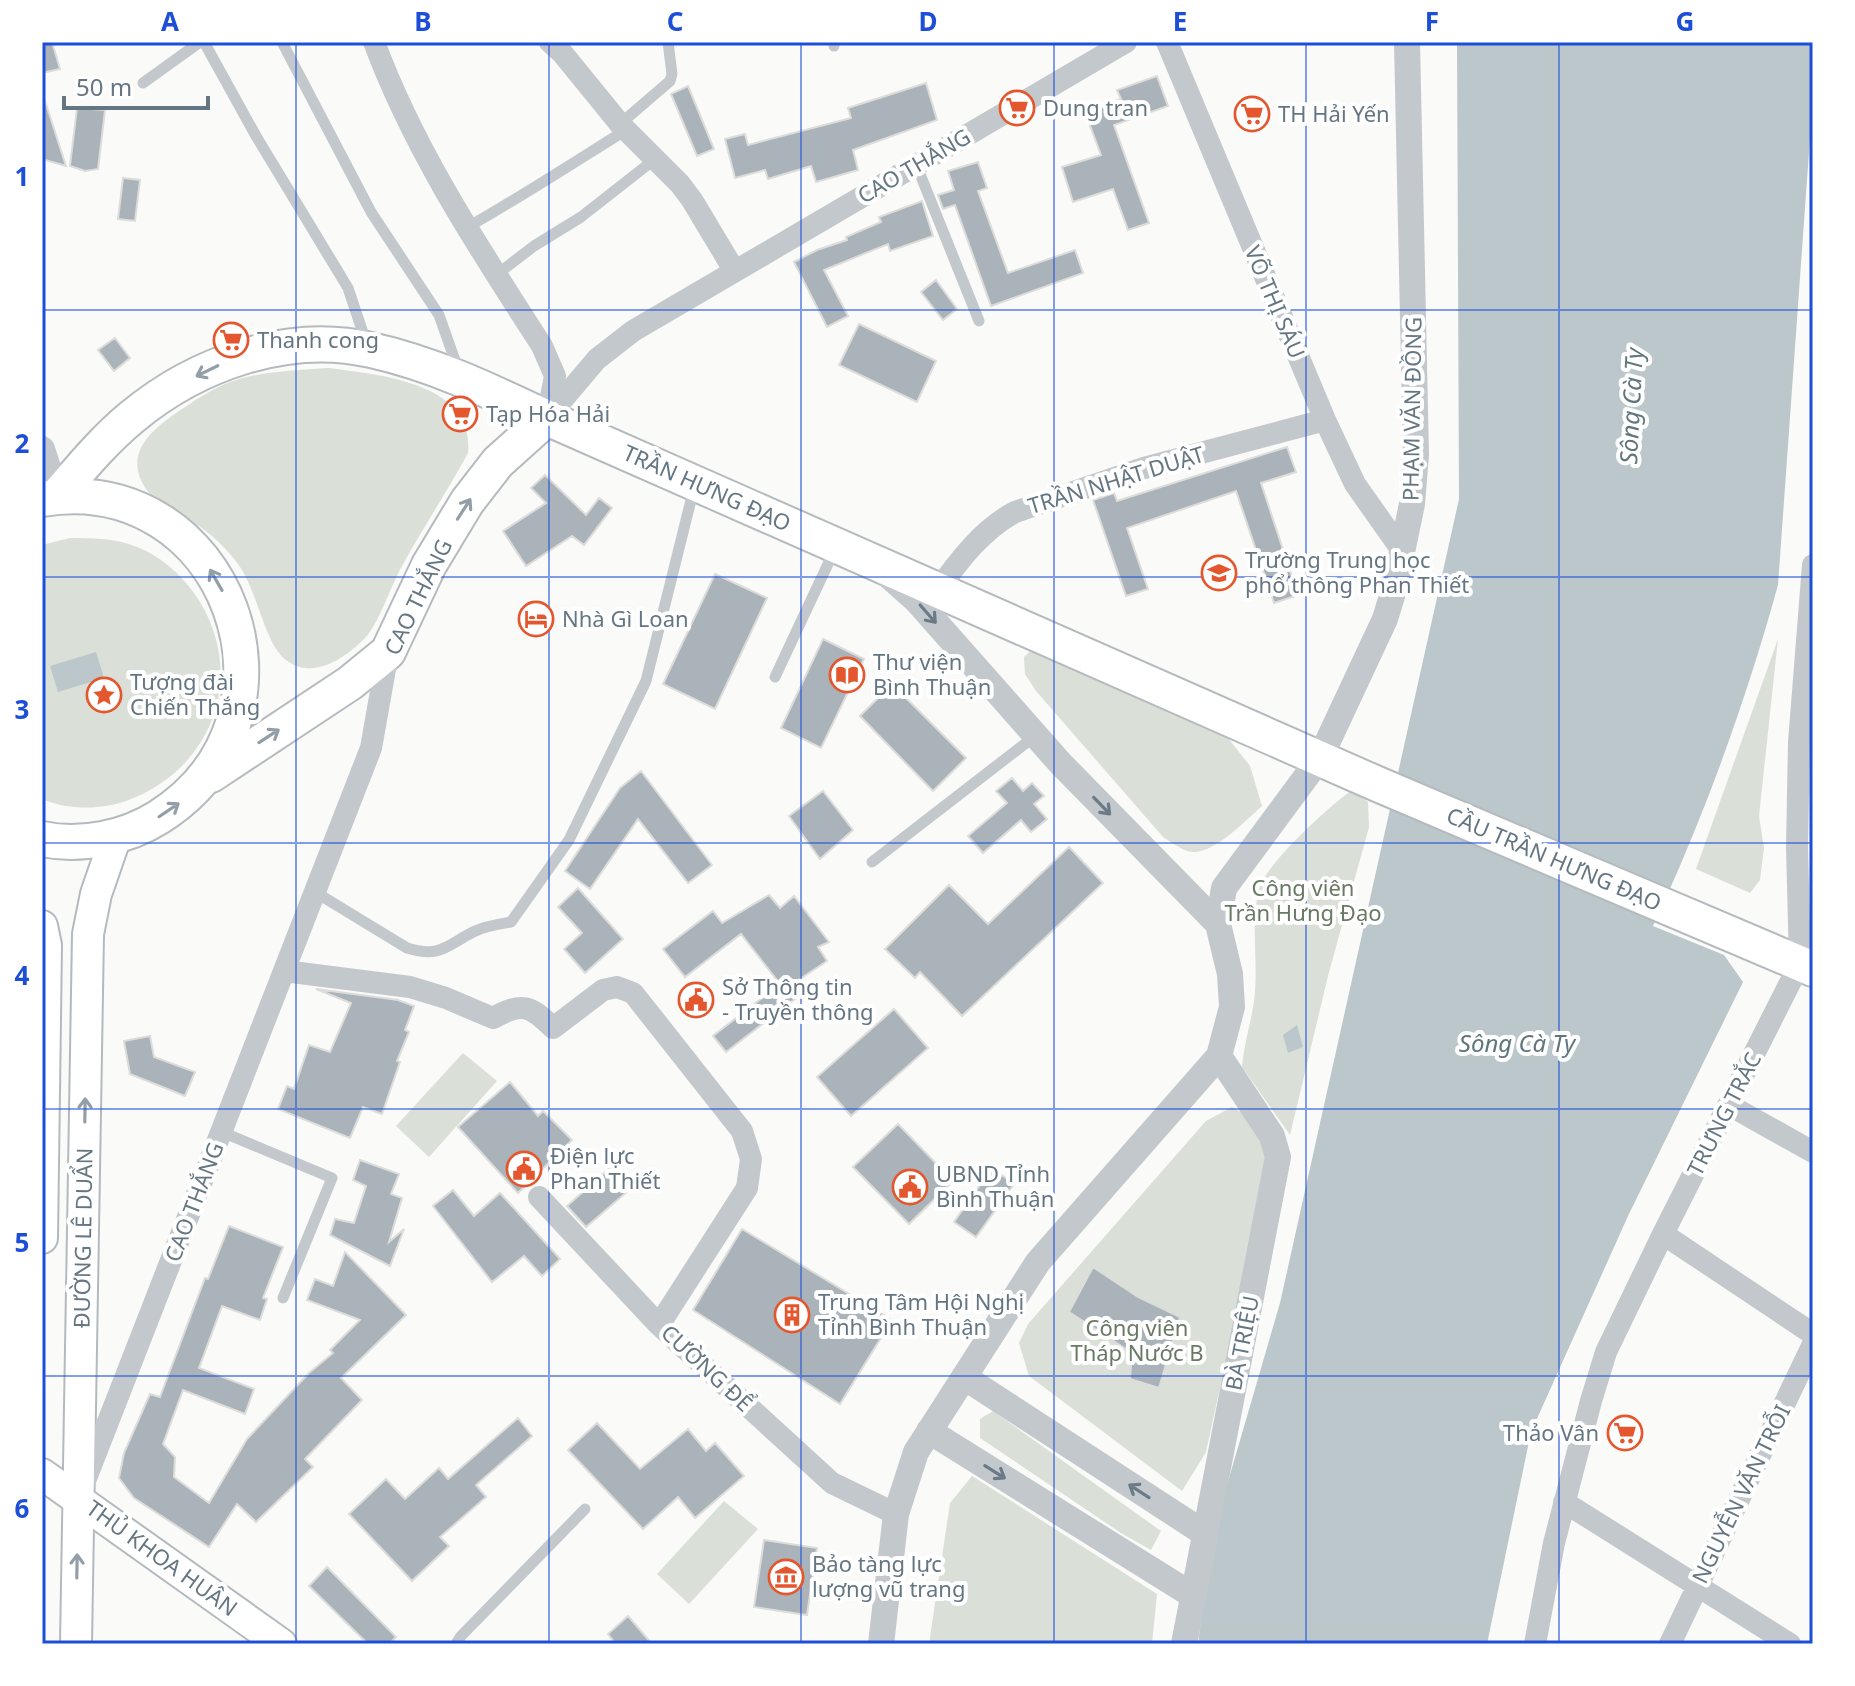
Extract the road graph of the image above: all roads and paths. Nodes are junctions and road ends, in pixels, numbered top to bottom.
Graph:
1 (202, 42) edge
2 (282, 42) edge
3 (374, 42) edge
4 (550, 42) edge
5 (668, 42) edge
6 (1126, 42) edge
7 (1167, 42) edge
8 (1407, 42) edge
9 (143, 83) dead end
10 (623, 127) junction
11 (655, 159) junction
12 (916, 164) junction
13 (466, 228) junction
14 (734, 270) junction
15 (496, 275) junction
16 (979, 321) dead end
17 (368, 349) junction
18 (461, 377) junction
19 (547, 418) junction
20 (1325, 420) junction
21 (42, 449) edge
22 (695, 483) junction
23 (49, 497) edge
24 (837, 545) junction
25 (1403, 552) junction
26 (871, 560) junction
27 (1813, 565) edge
28 (938, 590) junction
29 (388, 652) junction
30 (775, 677) dead end
31 (1035, 735) junction
32 (1806, 743) edge
33 (1320, 758) junction
34 (204, 779) junction
35 (1375, 783) joint
36 (116, 836) junction
37 (42, 839) edge
38 (872, 862) dead end
39 (315, 892) junction
40 (1218, 924) junction
41 (42, 926) edge
42 (1807, 966) edge
43 (284, 971) junction
44 (1219, 1056) junction
45 (1729, 1105) junction
46 (43, 1128) edge
47 (222, 1132) junction
48 (1813, 1152) edge
49 (539, 1197) dead end
50 (1663, 1234) junction
51 (42, 1238) edge
52 (283, 1298) dead end
53 (659, 1325) junction
54 (1813, 1334) edge
55 (1813, 1344) edge
56 (964, 1377) junction
57 (929, 1431) junction
58 (42, 1474) edge
59 (79, 1498) junction
60 (1564, 1502) junction
61 (585, 1509) dead end
62 (896, 1514) junction
63 (1204, 1533) junction
64 (1698, 1585) junction
65 (1192, 1595) junction
66 (76, 1644) edge
67 (281, 1644) edge
68 (456, 1644) edge
69 (881, 1644) edge
70 (1184, 1644) edge
71 (1535, 1644) edge
72 (1670, 1644) edge
73 (1790, 1644) edge

1 - 9 lane
1 - 17 lane
2 - 18 lane
3 - 13 street
4 - 10 street
5 - 10 lane
6 - 12 street, CAO THẮNG
7 - 20 street, VÕ THỊ SÁU
8 - 25 street, PHẠM VĂN ĐỒNG
10 - 11 street
10 - 13 lane
11 - 14 street
11 - 15 lane
12 - 14 street, CAO THẮNG
12 - 16 lane
13 - 15 street
14 - 19 street, CAO THẮNG
15 - 19 street
17 - 18 main road, TRẦN HƯNG ĐẠO
17 -> 23 main road, TRẦN HƯNG ĐẠO
18 - 19 main road, TRẦN HƯNG ĐẠO
19 - 22 main road, TRẦN HƯNG ĐẠO
29 -> 19 main road, CAO THẮNG
20 - 25 street, VÕ THỊ SÁU
20 - 28 street, TRẦN NHẬT DUẬT
21 - 23 street
22 - 24 main road, TRẦN HƯNG ĐẠO
22 - 39 lane
34 -> 23 main road
24 - 26 main road, TRẦN HƯNG ĐẠO
24 - 30 lane
25 - 33 street, PHẠM VĂN ĐỒNG
26 - 28 main road, TRẦN HƯNG ĐẠO
26 -> 31 street
27 - 32 street, TRƯNG TRẮC
28 - 33 main road, TRẦN HƯNG ĐẠO
34 -> 29 main road
29 - 39 street, CAO THẮNG
31 - 38 lane
31 -> 40 street
32 - 42 street, TRƯNG TRẮC
33 - 35 main road, TRẦN HƯNG ĐẠO
33 - 40 street, PHẠM VĂN ĐỒNG
36 -> 34 main road
35 - 42 main road, CẦU TRẦN HƯNG ĐẠO
36 - 37 main road
59 -> 36 main road, ĐƯỜNG LÊ DUẨN
39 - 43 street, CAO THẮNG
40 - 44 street
41 - 46 main road, ĐƯỜNG LÊ DUẨN
42 - 45 street, TRƯNG TRẮC
43 - 47 street, CAO THẮNG
43 - 53 street
44 - 56 street
44 - 63 street, BÀ TRIỆU
45 - 48 street
45 - 50 street, TRƯNG TRẮC
46 - 51 main road, ĐƯỜNG LÊ DUẨN
47 - 52 lane
47 - 59 street, CAO THẮNG
49 - 53 street, CƯỜNG ĐỂ
50 - 54 street
50 - 60 street, TRƯNG TRẮC
53 - 62 street, CƯỜNG ĐỂ
55 - 64 street, NGUYỄN VĂN TRỖI
56 - 57 street
63 -> 56 street
57 - 62 street
57 -> 65 street
58 - 59 main road, THỦ KHOA HUÂN
66 -> 59 main road, ĐƯỜNG LÊ DUẨN
59 - 67 main road, THỦ KHOA HUÂN
60 - 64 street
60 - 71 street, TRƯNG TRẮC
61 - 68 lane
62 - 69 street
63 - 65 street, BÀ TRIỆU
64 - 72 street, NGUYỄN VĂN TRỖI
64 - 73 street
65 - 70 street, BÀ TRIỆU

